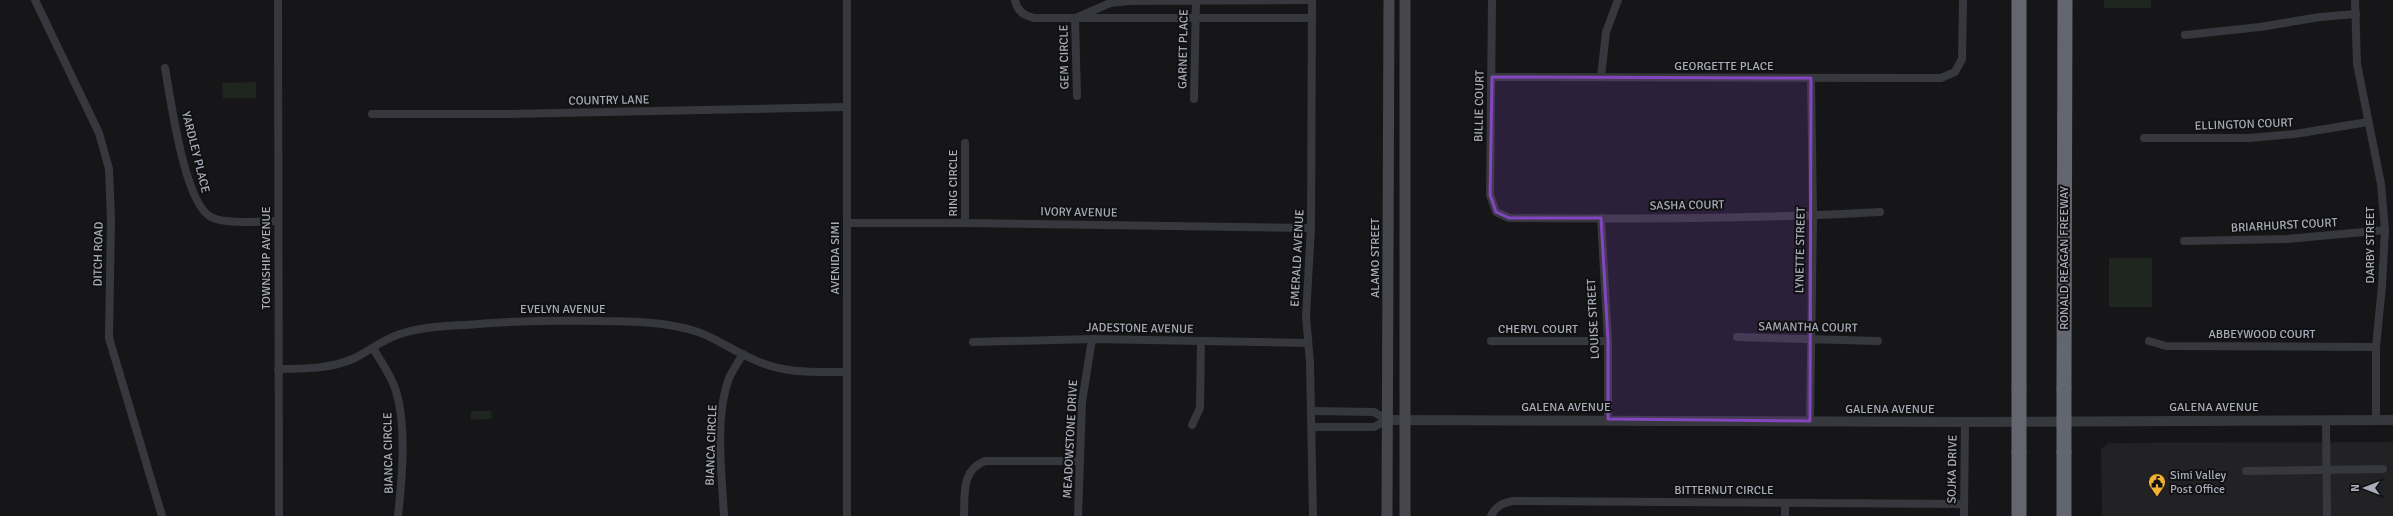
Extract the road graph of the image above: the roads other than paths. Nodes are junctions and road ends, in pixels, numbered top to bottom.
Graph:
1 (35, 0) edge
2 (278, 0) edge
3 (847, 0) edge
4 (1015, 0) edge
5 (1196, 0) edge
6 (1312, 0) edge
7 (1389, 0) edge
8 (1405, 0) edge
9 (1492, 0) edge
10 (1618, 0) edge
11 (1963, 0) edge
12 (2019, 0) edge
13 (2065, 0) edge
14 (2355, 0) edge
15 (2356, 14) junction
16 (1075, 18) junction
17 (1195, 18) junction
18 (1312, 18) junction
19 (2185, 35) dead end
20 (165, 68) dead end
21 (1492, 78) junction
22 (1602, 78) junction
23 (1811, 78) junction
24 (1077, 96) dead end
25 (1194, 99) dead end
26 (847, 107) junction
27 (372, 114) dead end
28 (2368, 122) junction
29 (2144, 138) dead end
30 (965, 143) dead end
31 (1496, 212) joint
32 (1880, 212) dead end
33 (1813, 216) junction
34 (1601, 218) junction
35 (278, 221) junction
36 (965, 222) junction
37 (847, 223) junction
38 (1311, 228) junction
39 (2385, 230) junction
40 (2184, 241) dead end
41 (1737, 337) dead end
42 (1092, 339) junction
43 (1201, 341) junction
44 (1491, 341) dead end
45 (1608, 341) junction
46 (1811, 341) junction
47 (1878, 341) dead end
48 (2149, 341) dead end
49 (973, 342) dead end
50 (1308, 343) junction
51 (2376, 347) junction
52 (373, 348) junction
53 (743, 354) junction
54 (278, 369) junction
55 (847, 372) junction
56 (1311, 411) junction
57 (1608, 419) junction
58 (1387, 420) junction
59 (2326, 420) junction
60 (2376, 420) junction
61 (2393, 420) edge
62 (1405, 421) junction
63 (1810, 422) junction
64 (1965, 422) junction
65 (1192, 425) dead end
66 (1312, 427) junction
67 (1078, 461) junction
68 (2383, 469) dead end
69 (2326, 470) junction
70 (2246, 471) dead end
71 (1785, 503) junction
72 (1964, 504) junction
73 (162, 516) edge
74 (279, 516) edge
75 (398, 516) edge
76 (724, 516) edge
77 (847, 516) edge
78 (964, 516) edge
79 (1078, 516) edge
80 (1313, 516) edge
81 (1387, 516) edge
82 (1406, 516) edge
83 (1491, 516) edge
84 (1785, 516) edge
85 (1964, 516) edge
86 (2019, 516) edge
87 (2064, 516) edge
88 (2327, 516) edge

1 - 73 street, DITCH ROAD
2 - 35 street, TOWNSHIP AVENUE
3 - 26 street, AVENIDA SIMI
4 - 16 street
5 - 6 street
5 - 16 street
5 - 17 street, GARNET PLACE
6 - 18 street, EMERALD AVENUE
7 - 58 main road, ALAMO STREET
8 - 62 main road
9 - 21 street, BILLIE COURT
10 - 22 street
11 - 23 street, GEORGETTE PLACE
12 - 86 highway, bridge
13 - 87 highway, RONALD REAGAN FREEWAY, bridge
14 - 15 street, DARBY STREET
15 - 19 street
15 - 28 street, DARBY STREET
16 - 17 street
16 - 24 street, GEM CIRCLE
17 - 18 street
17 - 25 street, GARNET PLACE
18 - 38 street, EMERALD AVENUE
20 - 35 street, YARDLEY PLACE
21 - 22 street, GEORGETTE PLACE
21 - 31 street, BILLIE COURT
22 - 23 street, GEORGETTE PLACE
23 - 33 street, LYNETTE STREET
26 - 27 street, COUNTRY LANE
26 - 37 street, AVENIDA SIMI
28 - 29 street, ELLINGTON COURT
28 - 39 street, DARBY STREET
30 - 36 street, RING CIRCLE
31 - 34 street, SASHA COURT
32 - 33 street, SASHA COURT
33 - 34 street, SASHA COURT
33 - 46 street, LYNETTE STREET
34 - 45 street, LOUISE STREET
35 - 54 street, TOWNSHIP AVENUE
36 - 37 street, IVORY AVENUE
36 - 38 street, IVORY AVENUE
37 - 55 street, AVENIDA SIMI
38 - 50 street, EMERALD AVENUE
39 - 40 street, BRIARHURST COURT
39 - 51 street, DARBY STREET
41 - 46 street, SAMANTHA COURT
42 - 43 street, JADESTONE AVENUE
42 - 49 street, JADESTONE AVENUE
42 - 67 street, MEADOWSTONE DRIVE
43 - 50 street, JADESTONE AVENUE
43 - 65 street
44 - 45 street, CHERYL COURT
45 - 57 street, LOUISE STREET
46 - 47 street, SAMANTHA COURT
46 - 63 street, LYNETTE STREET
48 - 51 street, ABBEYWOOD COURT
50 - 56 street, EMERALD AVENUE
51 - 60 street, DARBY STREET
52 - 53 street, EVELYN AVENUE
52 - 54 street, EVELYN AVENUE
52 - 75 street, BIANCA CIRCLE
53 - 55 street, EVELYN AVENUE
53 - 76 street, BIANCA CIRCLE
54 - 74 street, TOWNSHIP AVENUE
55 - 77 street, AVENIDA SIMI
56 - 58 street, GALENA AVENUE
56 - 66 street, EMERALD AVENUE
57 - 62 street, GALENA AVENUE
57 - 63 street, GALENA AVENUE
58 - 62 street, GALENA AVENUE
58 - 66 street, GALENA AVENUE
58 - 81 main road, ALAMO STREET
59 - 60 street, GALENA AVENUE
59 - 64 street, GALENA AVENUE
59 - 69 street
60 - 61 street, GALENA AVENUE
62 - 82 main road
63 - 64 street, GALENA AVENUE
64 - 72 street, SOJKA DRIVE
66 - 80 street, EMERALD AVENUE
67 - 78 street
67 - 79 street, MEADOWSTONE DRIVE
68 - 69 street
69 - 70 street
69 - 88 street
71 - 72 street, BITTERNUT CIRCLE
71 - 83 street, BITTERNUT CIRCLE
71 - 84 street
72 - 85 street, SOJKA DRIVE

